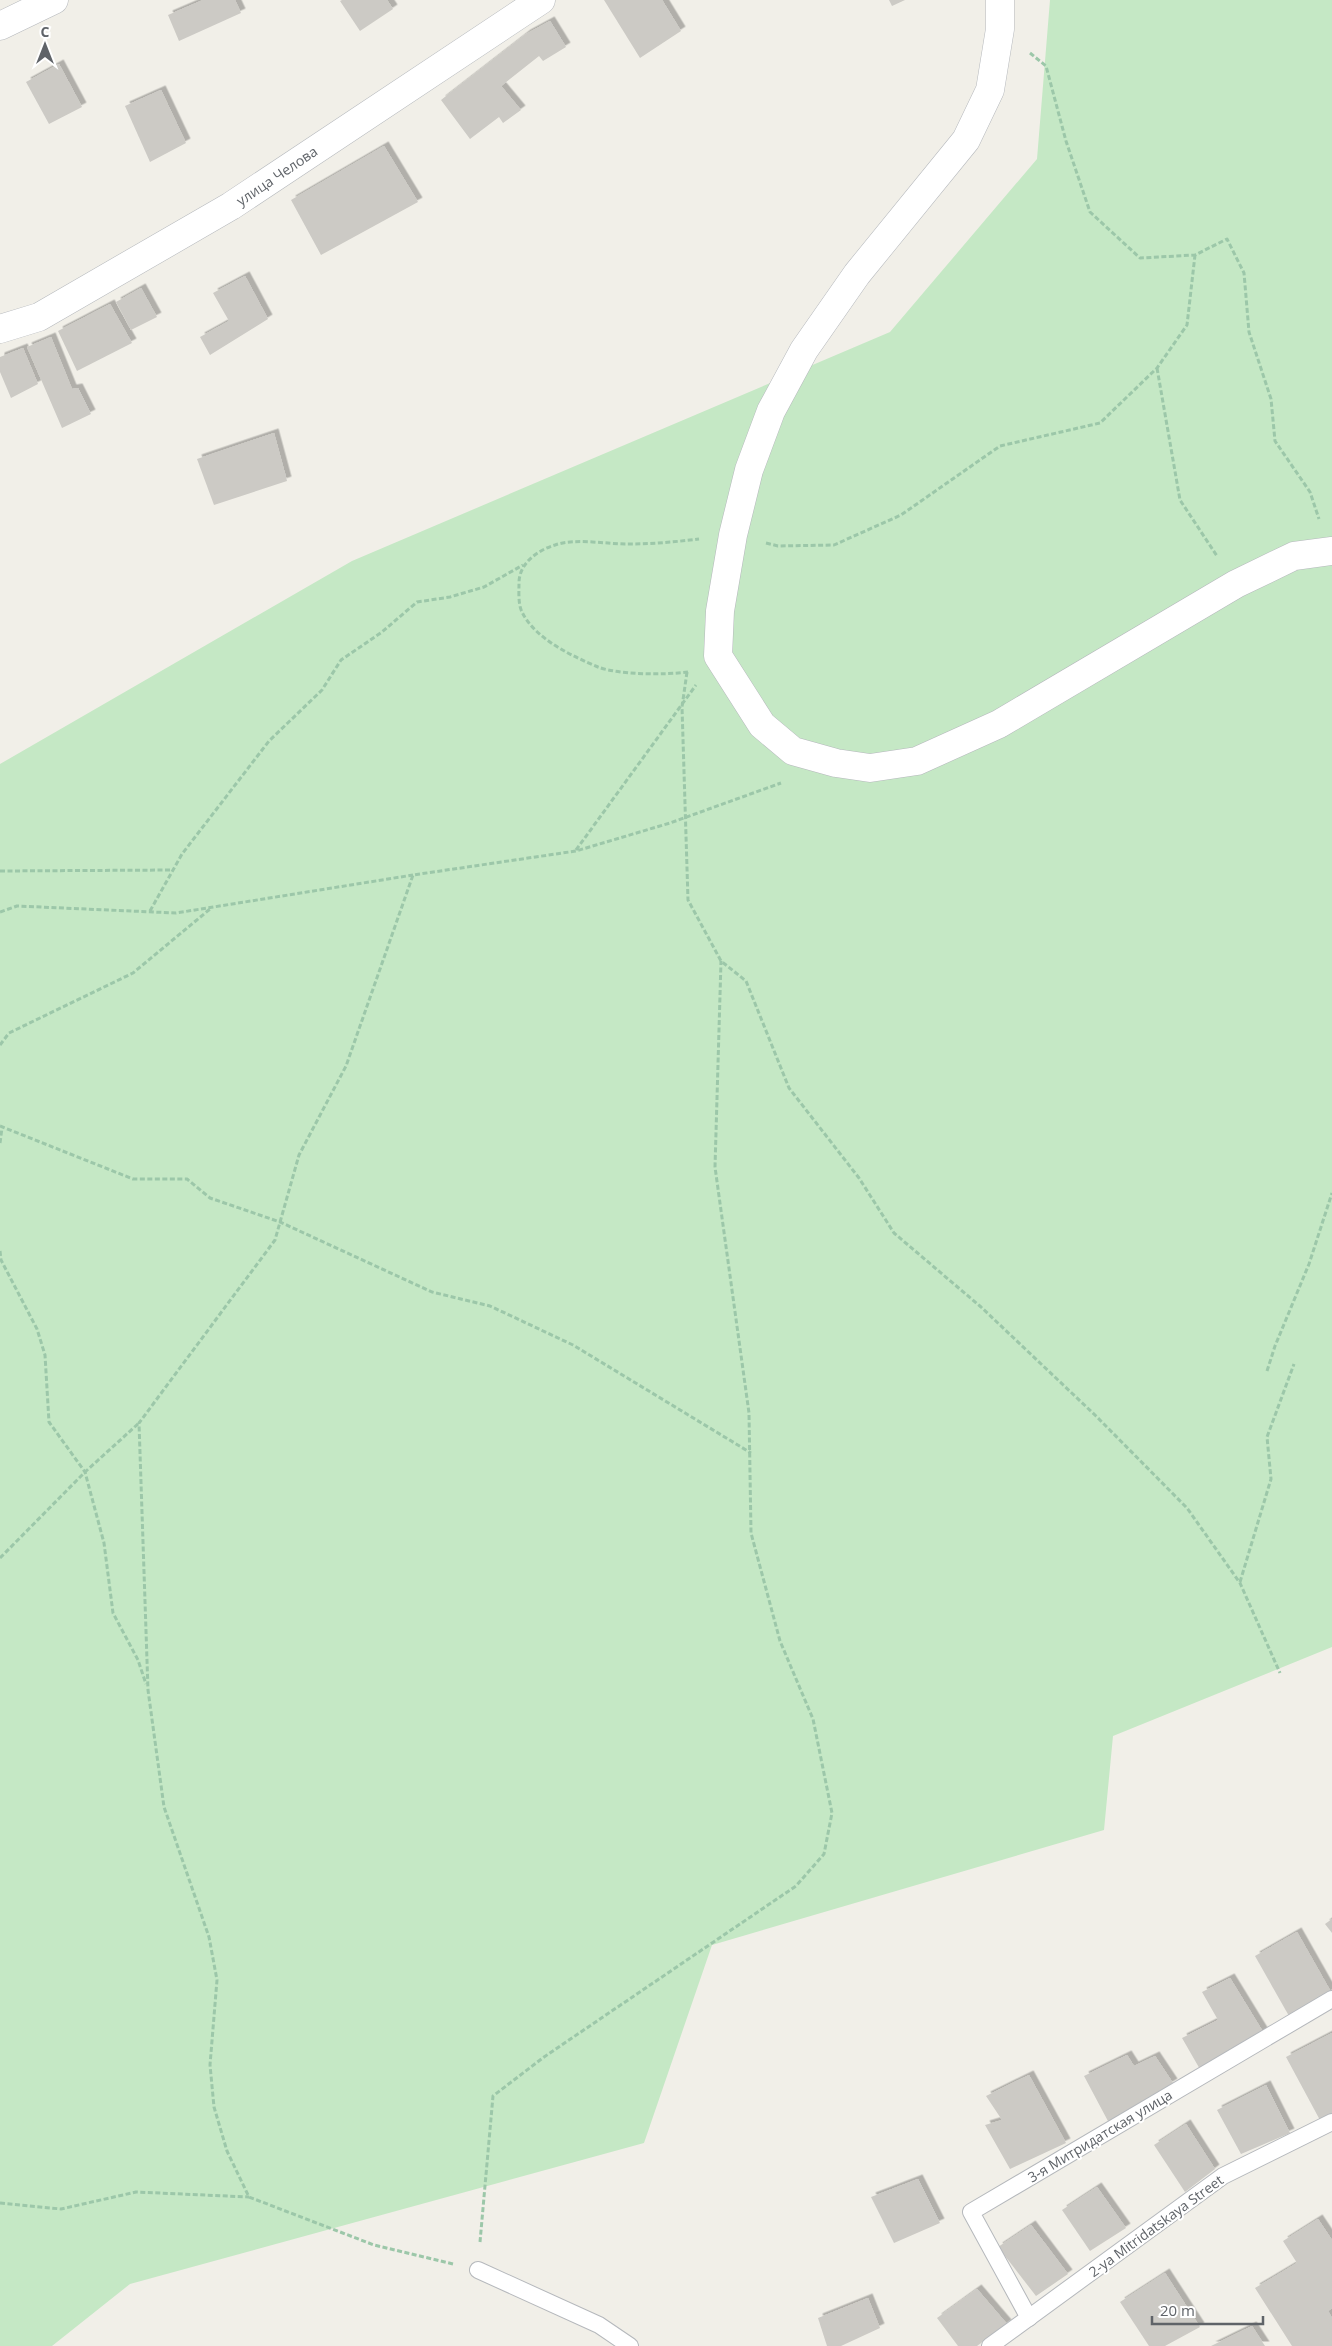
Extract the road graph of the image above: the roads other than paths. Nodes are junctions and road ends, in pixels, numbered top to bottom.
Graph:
1 (54, 0) edge
2 (541, 0) edge
3 (1000, 0) edge
4 (0, 26) edge
5 (0, 329) edge
6 (1331, 551) edge
7 (1332, 1999) edge
8 (1332, 2122) edge
9 (478, 2270) road end
10 (1029, 2318) junction
11 (630, 2346) edge
12 (990, 2346) edge

1 - 4 street
2 - 5 street, улица Челова
3 - 6 street
7 - 10 lane, 3-я Митридатская улица
8 - 10 lane, 2-ya Mitridatskaya Street
9 - 11 lane
10 - 12 lane, 2-ya Mitridatskaya Street

